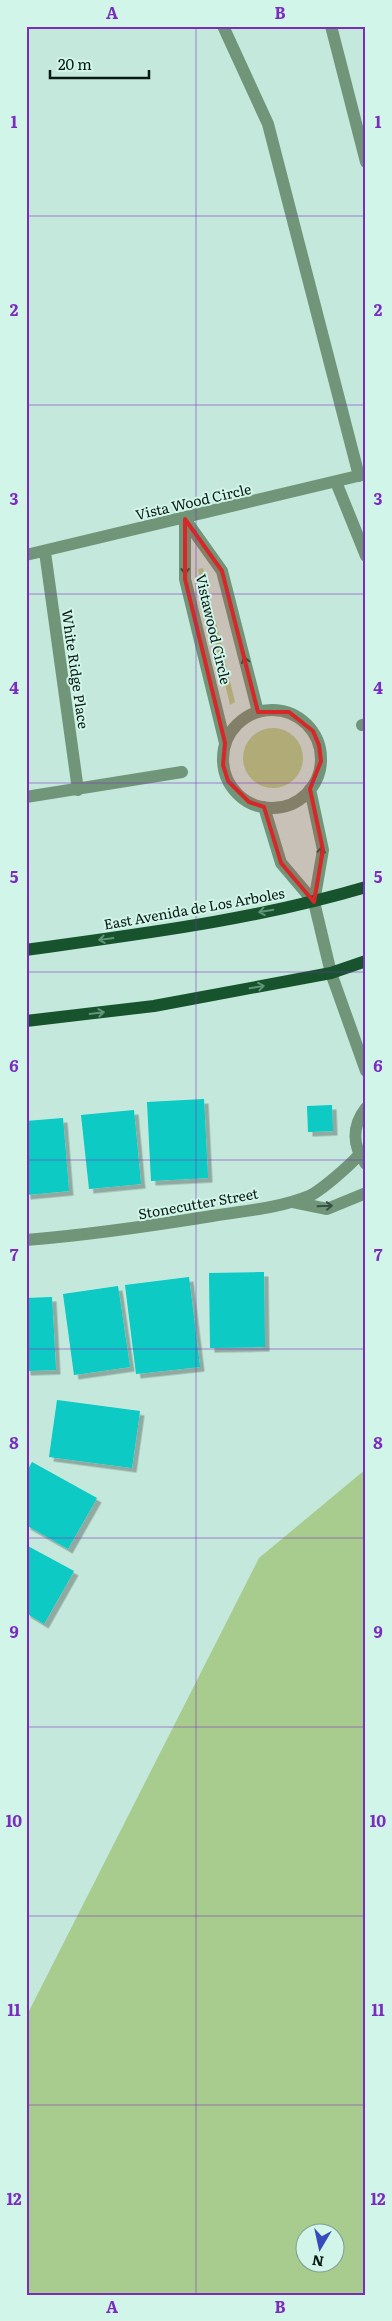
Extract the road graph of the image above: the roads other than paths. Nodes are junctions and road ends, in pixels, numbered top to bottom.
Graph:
1 (223, 26) edge
2 (331, 26) edge
3 (366, 162) edge
4 (362, 475) edge
5 (336, 482) junction
6 (185, 518) junction
7 (45, 552) junction
8 (26, 555) edge
9 (366, 556) edge
10 (258, 712) junction
11 (225, 743) junction
12 (182, 772) dead end
13 (310, 789) junction
14 (78, 790) junction
15 (26, 797) edge
16 (264, 807) junction
17 (366, 887) edge
18 (314, 902) junction
19 (26, 950) edge
20 (366, 961) edge
21 (331, 973) junction
22 (26, 1021) edge
23 (366, 1071) edge
24 (366, 1108) edge
25 (362, 1159) edge
26 (366, 1193) edge
27 (290, 1202) junction
28 (26, 1240) edge

1 - 4 street
2 - 3 street
4 - 5 street, Vista Wood Circle
5 - 6 street, Vista Wood Circle
5 - 9 street
6 - 7 street, Vista Wood Circle
10 -> 6 street, Vistawood Circle
6 -> 11 street, Vistawood Circle
7 - 8 street, Vista Wood Circle
7 - 14 street, White Ridge Place
10 - 11 street
10 - 13 street
11 - 16 street, Vistawood Circle
12 - 14 street
13 - 16 street
18 -> 13 street
14 - 15 street
16 - 18 street
17 - 18 main road, East Avenida de Los Arboles
18 -> 19 main road, East Avenida de Los Arboles
18 - 21 street
20 - 21 main road
22 -> 21 main road
21 - 23 street
24 - 25 street, Stonecutter Street
25 - 27 street, Stonecutter Street
27 -> 26 street
27 - 28 street, Stonecutter Street

